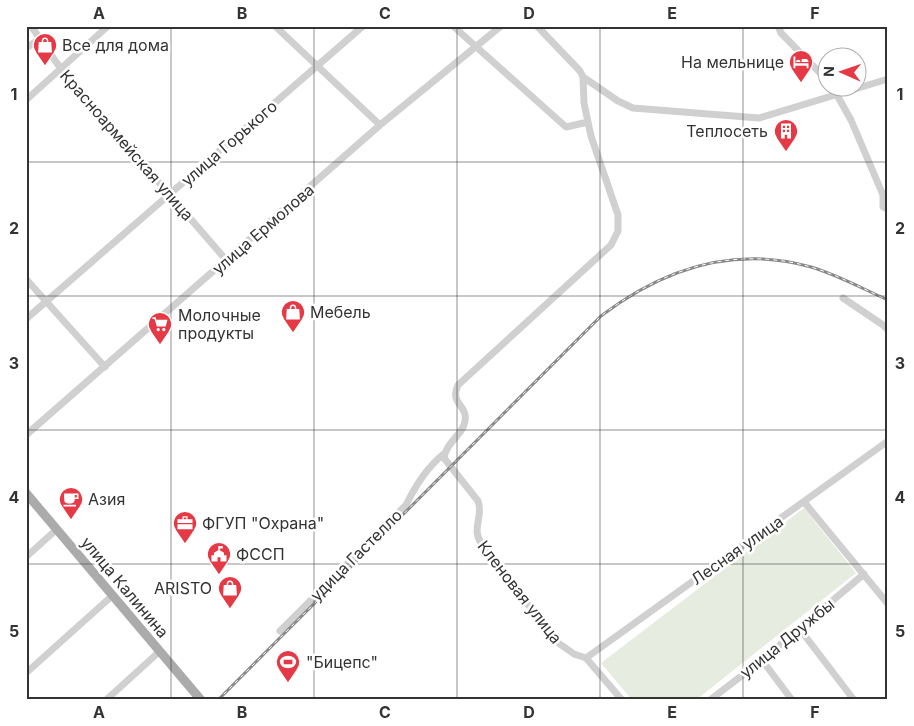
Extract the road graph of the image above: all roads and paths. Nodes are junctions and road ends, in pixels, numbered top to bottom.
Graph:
1 (31, 26) edge
2 (108, 26) edge
3 (275, 26) edge
4 (364, 26) edge
5 (453, 26) edge
6 (501, 26) edge
7 (537, 26) edge
8 (778, 26) edge
9 (40, 39) junction
10 (475, 46) junction
11 (26, 48) edge
12 (318, 67) junction
13 (61, 69) junction
14 (816, 69) edge
15 (583, 78) junction
16 (888, 79) edge
17 (866, 86) edge
18 (829, 98) edge
19 (840, 98) edge
20 (26, 100) edge
21 (588, 122) junction
22 (380, 125) junction
23 (170, 195) junction
24 (888, 209) edge
25 (227, 261) junction
26 (26, 279) edge
27 (843, 298) dead end
28 (46, 302) junction
29 (26, 319) edge
30 (888, 330) edge
31 (105, 367) junction
32 (26, 435) edge
33 (888, 441) edge
34 (445, 453) junction
35 (26, 493) edge
36 (804, 502) junction
37 (57, 530) junction
38 (26, 557) edge
39 (864, 574) junction
40 (113, 594) junction
41 (888, 604) edge
42 (799, 628) junction
43 (280, 631) dead end
44 (160, 651) junction
45 (586, 658) junction
46 (762, 660) junction
47 (26, 673) edge
48 (720, 692) junction
49 (106, 700) edge
50 (201, 700) edge
51 (622, 700) edge
52 (710, 700) edge
53 (726, 700) edge
54 (792, 700) edge
55 (854, 700) edge

1 - 9 street, Красноармейская улица
2 - 13 street
3 - 12 street
4 - 12 street, улица Горького
5 - 10 street
6 - 10 street, улица Ермолова
7 - 15 street
8 - 14 street
9 - 11 street
9 - 13 street, Красноармейская улица
10 - 21 street
10 - 22 street, улица Ермолова
12 - 22 street
12 - 23 street, улица Горького
13 - 20 street
13 - 23 street, Красноармейская улица
15 - 18 street
15 - 21 street
16 - 17 street
19 - 24 street
21 - 34 street, удица Гастелло
22 - 25 street, улица Ермолова
23 - 25 street, Красноармейская улица
23 - 28 street, улица Горького
25 - 31 street, улица Ермолова
26 - 28 street
27 - 30 street
28 - 29 street, улица Горького
28 - 31 street
31 - 32 street, улица Ермолова
33 - 36 street, Лесная улица
34 - 43 street, удица Гастелло
34 - 45 street, Кленовая улица
35 - 37 main road, улица Калинина
36 - 39 street
36 - 45 street, Лесная улица
37 - 38 street
37 - 40 main road, улица Калинина
39 - 41 street
39 - 42 street, улица Дружбы
40 - 44 main road, улица Калинина
40 - 47 street
42 - 46 street, улица Дружбы
42 - 55 street
44 - 49 street
44 - 50 main road, улица Калинина
45 - 51 street, Кленовая улица
46 - 48 street, улица Дружбы
46 - 54 street
48 - 52 street, улица Дружбы
48 - 53 street

